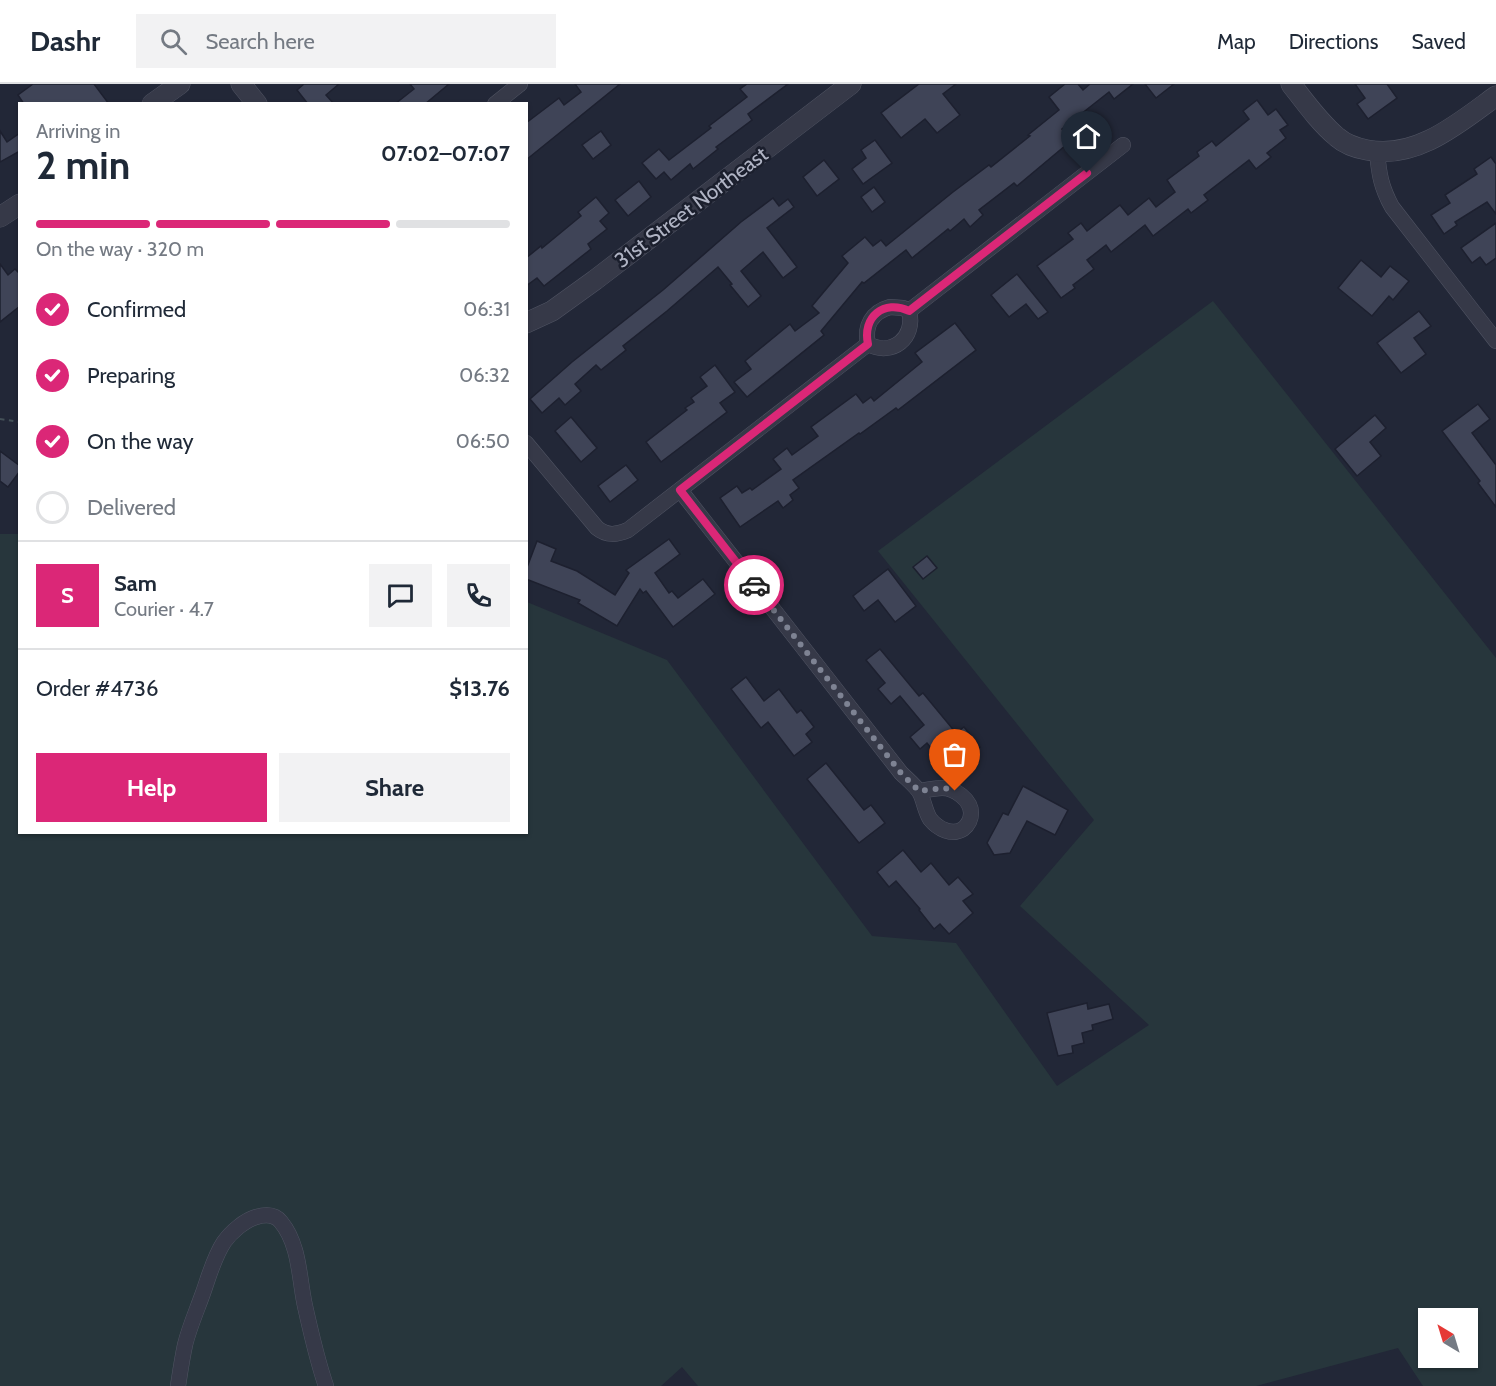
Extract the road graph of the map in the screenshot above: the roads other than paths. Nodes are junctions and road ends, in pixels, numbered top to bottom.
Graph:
1 (180, 84) edge
2 (242, 84) edge
3 (520, 84) edge
4 (851, 84) edge
5 (1291, 84) edge
6 (1496, 96) edge
7 (155, 102) edge
8 (256, 102) edge
9 (498, 102) edge
10 (1123, 145) dead end
11 (1377, 152) junction
12 (18, 205) edge
13 (0, 217) edge
14 (909, 311) junction
15 (528, 322) edge
16 (1496, 341) edge
17 (868, 344) junction
18 (528, 446) edge
19 (680, 490) junction
20 (919, 791) dead end
21 (178, 1386) edge
22 (326, 1386) edge

1 - 7 street
2 - 8 street
3 - 9 street
4 - 15 street, 31st Street Northeast
5 - 11 street
6 - 11 street
10 - 14 street
11 - 16 street
12 - 13 street
14 - 17 street
14 - 17 street
17 - 19 street
18 - 19 street
19 - 20 street
21 - 22 street

